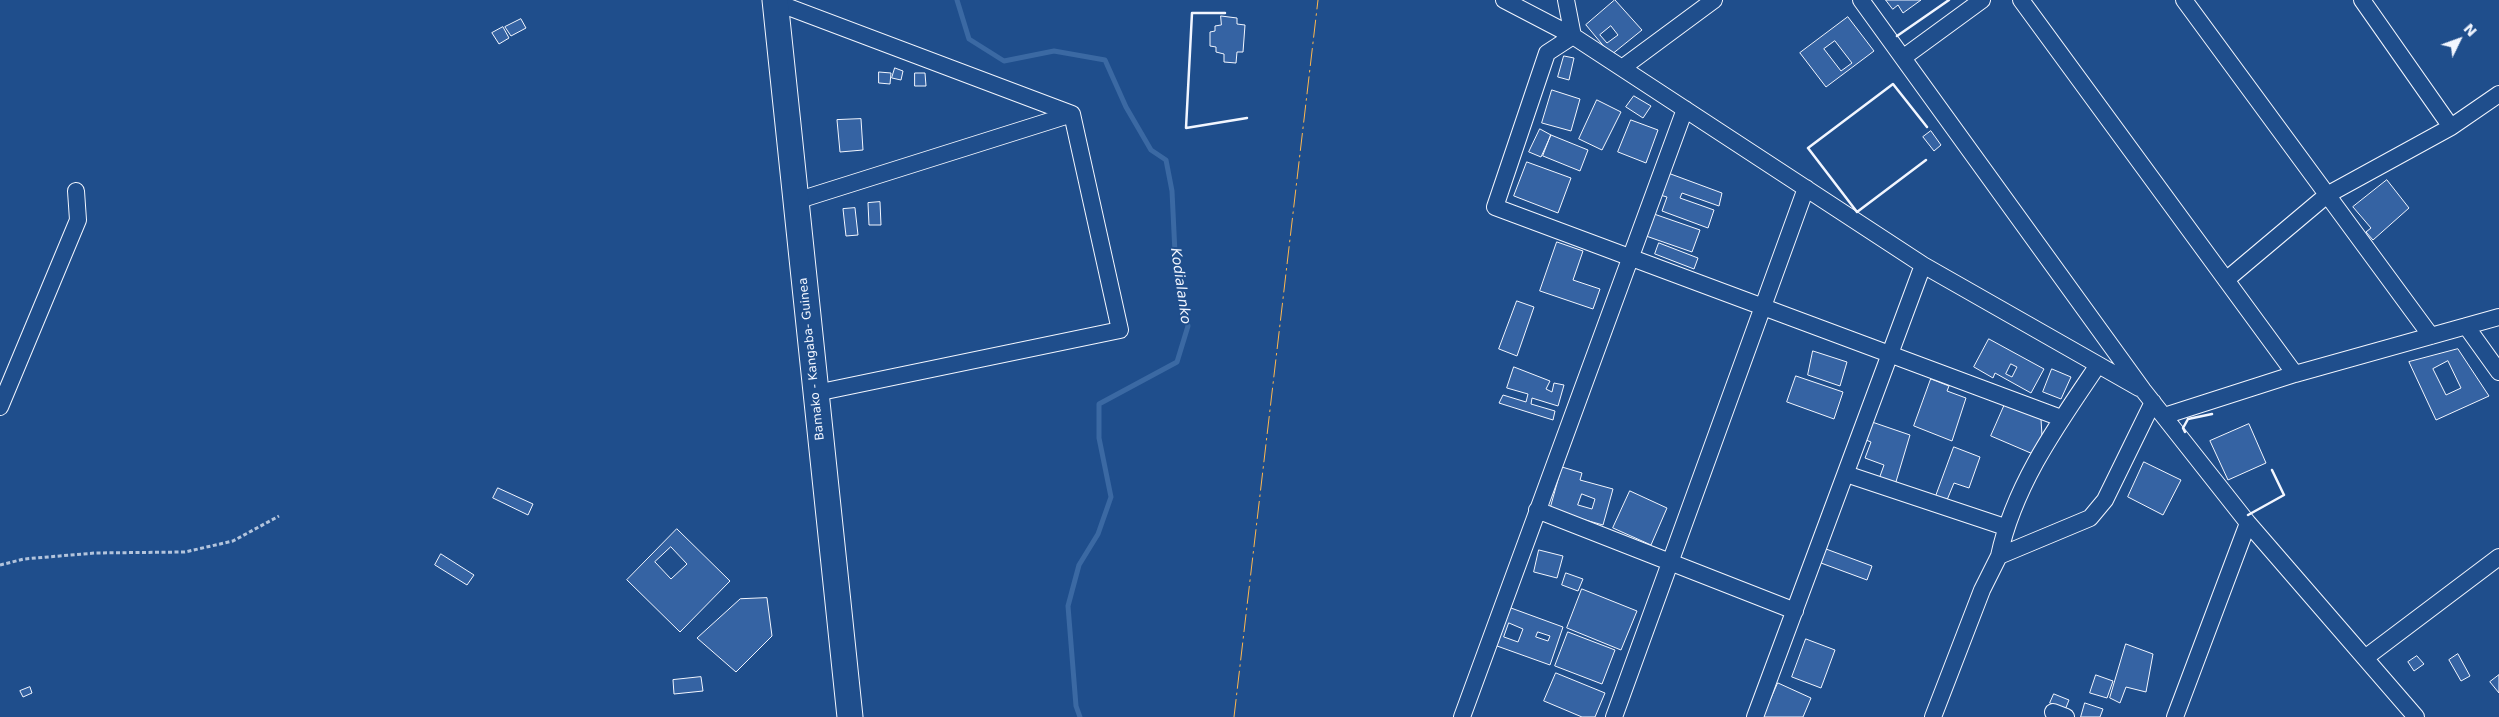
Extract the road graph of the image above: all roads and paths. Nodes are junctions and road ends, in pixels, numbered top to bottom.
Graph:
1 (1504, 0) edge
2 (1566, 0) edge
3 (1861, 0) edge
4 (1982, 0) edge
5 (2021, 0) edge
6 (2184, 0) edge
7 (2362, 0) edge
8 (775, 1) edge
9 (1705, 3) edge
10 (1573, 36) junction
11 (1904, 58) junction
12 (1622, 68) junction
13 (2499, 94) edge
14 (1685, 109) junction
15 (1072, 114) junction
16 (2451, 127) junction
17 (1806, 188) junction
18 (76, 191) dead end
19 (2327, 195) junction
20 (796, 201) junction
21 (1630, 257) junction
22 (1924, 265) junction
23 (2226, 280) junction
24 (1763, 307) junction
25 (2499, 317) edge
26 (2466, 326) junction
27 (2431, 336) junction
28 (1890, 354) junction
29 (2098, 365) junction
30 (2499, 372) edge
31 (2295, 374) junction
32 (816, 393) junction
33 (2148, 396) junction
34 (0, 407) edge
35 (2164, 416) junction
36 (2061, 418) junction
37 (1846, 474) junction
38 (1537, 510) junction
39 (279, 516) dead end
40 (2248, 523) junction
41 (2005, 527) junction
42 (1999, 556) junction
43 (2499, 558) edge
44 (1670, 562) junction
45 (0, 566) edge
46 (1795, 611) junction
47 (2365, 658) junction
48 (850, 717) edge
49 (1462, 717) edge
50 (1614, 717) edge
51 (1755, 717) edge
52 (1933, 717) edge
53 (2174, 717) edge
54 (2416, 717) edge

1 - 10 street
2 - 10 street
3 - 11 street
4 - 11 street
5 - 23 street
6 - 19 street
7 - 16 street
8 - 15 street
8 - 20 main road, Bamako - Kangaba- Guinea
9 - 12 street
10 - 12 street
10 - 21 street
11 - 33 street
12 - 14 street
13 - 16 street
14 - 17 street
14 - 21 street
15 - 20 street
15 - 32 street
16 - 19 street
17 - 22 street
17 - 24 street
18 - 34 street
19 - 23 street
19 - 27 street
20 - 32 main road, Bamako - Kangaba- Guinea
21 - 24 street
21 - 38 street
22 - 28 street
22 - 29 street
23 - 31 street
24 - 28 street
24 - 44 street
25 - 26 street
26 - 27 street
26 - 30 street
27 - 31 street
28 - 36 street
28 - 37 street
29 - 33 street
29 - 36 street
31 - 35 street
32 - 48 main road, Bamako - Kangaba- Guinea
33 - 35 street
33 - 42 street
35 - 40 street
36 - 41 street
37 - 41 street
37 - 46 street
38 - 44 street
38 - 49 street
39 - 45 path
40 - 47 street
40 - 53 street
41 - 42 street
42 - 52 street
43 - 47 street
44 - 46 street
44 - 50 street
46 - 51 street
47 - 54 street

